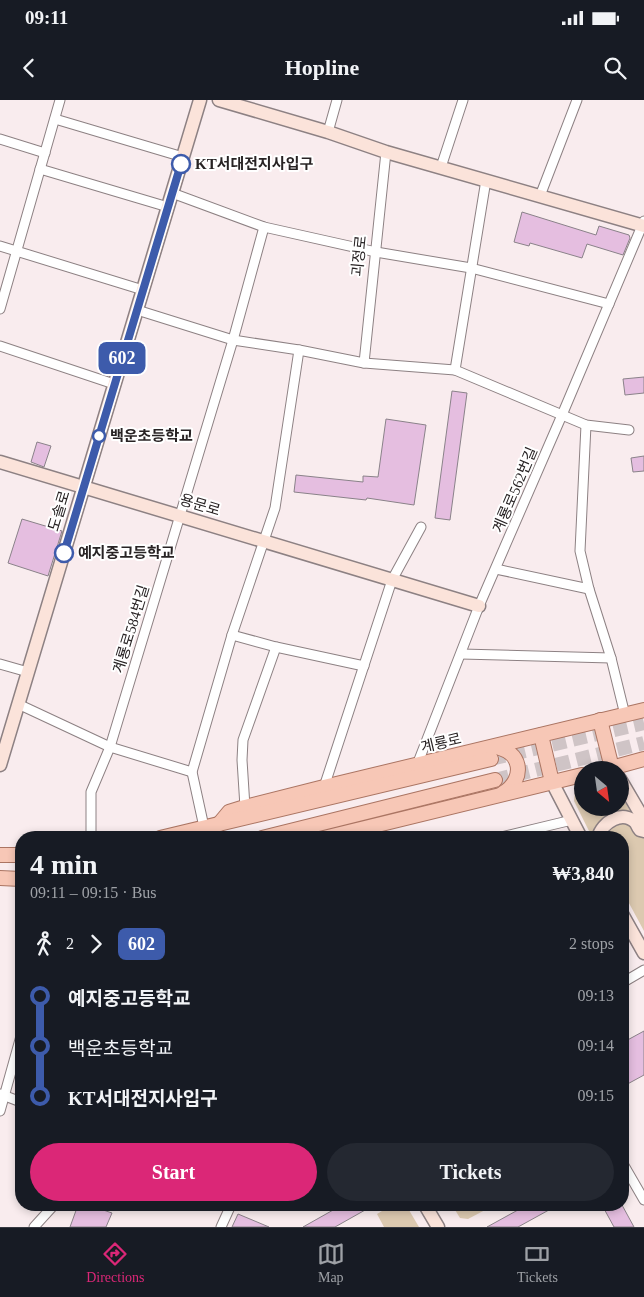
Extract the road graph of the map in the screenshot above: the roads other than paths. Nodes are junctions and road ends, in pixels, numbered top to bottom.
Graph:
1 (60, 100) edge
2 (200, 100) edge
3 (219, 100) edge
4 (337, 100) edge
5 (463, 100) edge
6 (577, 100) edge
7 (55, 119) junction
8 (328, 132) junction
9 (0, 139) edge
10 (386, 152) junction
11 (45, 153) junction
12 (183, 157) junction
13 (441, 167) junction
14 (40, 169) junction
15 (486, 180) junction
16 (172, 193) junction
17 (540, 196) junction
18 (168, 207) junction
19 (643, 224) edge
20 (264, 227) junction
21 (0, 246) edge
22 (16, 250) junction
23 (376, 252) junction
24 (471, 268) junction
25 (143, 290) junction
26 (609, 304) junction
27 (0, 309) edge
28 (137, 310) junction
29 (233, 340) junction
30 (0, 346) edge
31 (299, 350) junction
32 (364, 363) junction
33 (455, 370) junction
34 (114, 384) junction
35 (562, 415) junction
36 (586, 425) junction
37 (630, 430) dead end
38 (0, 462) edge
39 (84, 487) junction
40 (179, 516) junction
41 (421, 528) dead end
42 (264, 542) junction
43 (496, 569) junction
44 (392, 580) junction
45 (590, 589) junction
46 (480, 606) junction
47 (232, 635) junction
48 (276, 646) junction
49 (461, 654) junction
50 (611, 658) junction
51 (0, 664) edge
52 (364, 666) junction
53 (28, 672) junction
54 (18, 704) junction
55 (644, 710) edge
56 (625, 715) junction
57 (600, 720) junction
58 (541, 735) junction
59 (110, 747) junction
60 (489, 754) junction
61 (644, 759) edge
62 (609, 761) edge
63 (0, 765) edge
64 (416, 765) junction
65 (629, 765) edge
66 (192, 772) junction
67 (574, 777) edge
68 (495, 780) tunnel mouth
69 (552, 782) junction
70 (324, 787) junction
71 (629, 791) edge
72 (498, 796) junction
73 (640, 803) edge
74 (245, 807) junction
75 (572, 820) junction
76 (644, 820) edge
77 (219, 824) junction
78 (204, 827) junction
79 (91, 831) edge
80 (188, 831) edge
81 (290, 831) edge
82 (353, 831) edge
83 (526, 831) edge
84 (578, 831) edge
85 (601, 831) edge
86 (644, 831) edge
87 (0, 854) edge
88 (15, 855) edge
89 (0, 878) edge
90 (15, 879) edge
91 (629, 926) edge
92 (644, 953) edge
93 (644, 970) edge
94 (629, 979) edge
95 (15, 1055) edge
96 (2, 1095) edge
97 (15, 1100) edge
98 (0, 1111) edge
99 (629, 1174) edge
100 (644, 1200) edge
101 (49, 1211) edge
102 (228, 1211) edge
103 (429, 1211) edge
104 (34, 1227) edge
105 (221, 1227) edge
106 (438, 1227) edge

1 - 7 street
2 - 12 street, 도솔로
3 - 8 street
4 - 8 street
5 - 13 street
6 - 17 street
7 - 11 street
7 - 12 street
8 - 10 street
9 - 11 street
10 - 13 street
10 - 23 street, 괴정로
11 - 14 street
12 - 16 street, 도솔로
13 - 15 street
14 - 18 street
14 - 22 street
15 - 17 street
15 - 24 street
16 - 18 street, 도솔로
16 - 20 street
17 - 19 street
18 - 25 street, 도솔로
19 - 26 street, 계룡로562번길
20 - 23 street
20 - 29 street, 계룡로584번길
21 - 22 street
22 - 25 street
22 - 27 street
23 - 24 street
23 - 32 street, 괴정로
24 - 26 street
24 - 33 street
25 - 28 street, 도솔로
26 - 35 street, 계룡로562번길
28 - 29 street
28 - 34 street, 도솔로
29 - 31 street
29 - 40 street, 계룡로584번길
30 - 34 street
31 - 32 street
31 - 42 street
32 - 33 street
33 - 35 street
34 - 39 street, 도솔로
35 - 36 street
35 - 43 street, 계룡로562번길
36 - 37 street
36 - 45 street
38 - 39 street, 용문로
39 - 40 street, 용문로
39 - 53 street, 도솔로
40 - 42 street, 용문로
40 - 59 street, 계룡로584번길
41 - 44 street
42 - 44 street, 용문로
42 - 47 street
43 - 45 street
43 - 46 street, 계룡로562번길
44 - 46 street, 용문로
44 - 52 street
45 - 50 street
46 - 49 street, 계룡로562번길
47 - 48 street
47 - 66 street
48 - 52 street
48 - 74 street
49 - 50 street
49 - 64 street, 계룡로562번길
50 - 56 street
51 - 53 street
52 - 70 street
53 - 54 street, 도솔로
54 - 59 street
54 - 63 street, 도솔로
55 - 56 main road, 계룡로
56 - 57 main road, 계룡로
57 - 58 main road, 계룡로
57 - 62 main road
58 - 60 main road, 계룡로
58 - 69 main road
59 - 66 street
59 - 79 street, 계룡로584번길
60 - 64 main road, 계룡로
60 - 72 main road
60 - 77 main road, 계룡로
61 - 65 main road
64 - 70 main road, 계룡로
66 - 78 street
67 - 69 main road
68 - 81 main road
69 - 72 main road
69 - 75 street
70 - 74 main road, 계룡로
71 - 73 street
72 - 82 main road
73 - 76 street
74 - 77 main road, 계룡로
75 - 83 street
75 - 84 street
77 - 78 main road, 계룡로
78 - 80 main road, 계룡로
85 - 86 street
87 - 88 main road
89 - 90 main road
91 - 92 street
93 - 94 street
95 - 96 street
96 - 97 street
96 - 98 street
99 - 100 street
101 - 104 street
102 - 105 street
103 - 106 street

